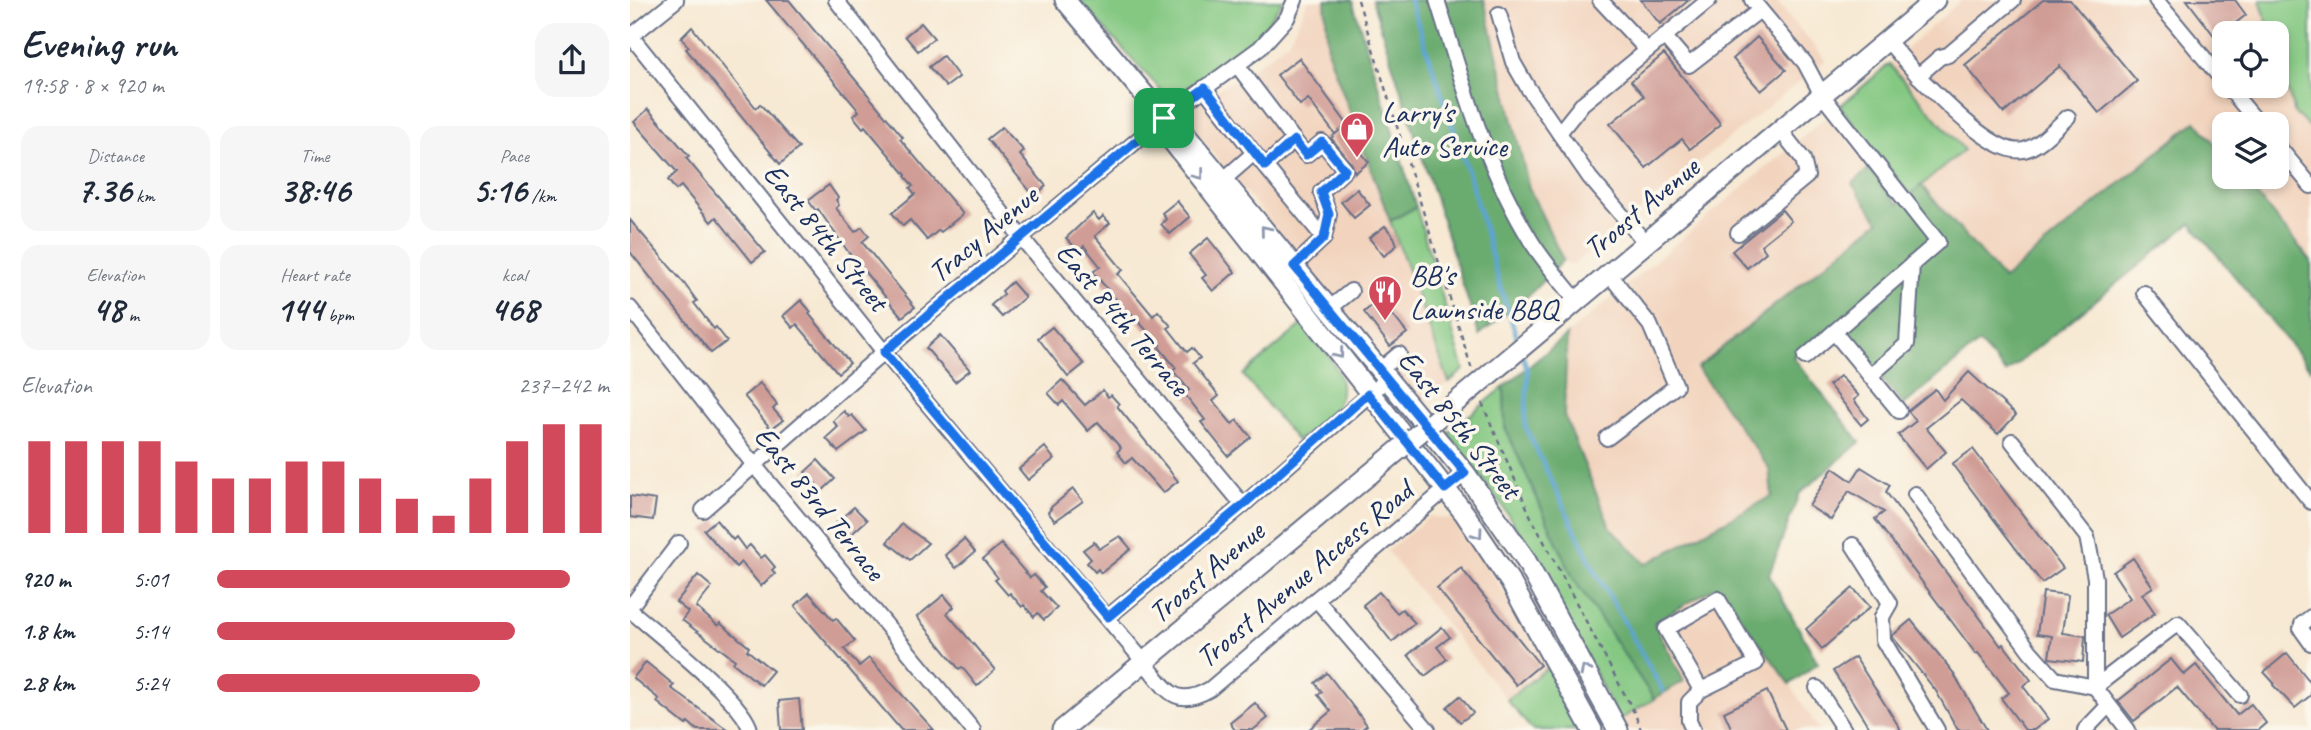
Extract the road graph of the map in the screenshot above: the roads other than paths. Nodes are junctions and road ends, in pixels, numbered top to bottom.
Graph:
1 (676, 0) edge
2 (836, 0) edge
3 (1065, 0) edge
4 (1295, 0) edge
5 (1437, 0) edge
6 (1600, 0) edge
7 (1709, 0) edge
8 (1935, 0) edge
9 (2013, 0) edge
10 (2156, 0) edge
11 (1756, 5) edge
12 (1499, 14) dead end
13 (630, 36) edge
14 (1664, 36) junction
15 (1887, 40) junction
16 (1647, 50) junction
17 (1237, 65) junction
18 (2212, 67) edge
19 (1918, 76) junction
20 (1205, 88) junction
21 (1822, 95) junction
22 (2238, 98) edge
23 (2249, 112) edge
24 (2068, 117) dead end
25 (1164, 118) junction
26 (1781, 131) junction
27 (1559, 133) junction
28 (1294, 140) junction
29 (1254, 153) junction
30 (2289, 159) edge
31 (1265, 166) junction
32 (1223, 180) junction
33 (2311, 186) edge
34 (1738, 233) dead end
35 (1021, 237) junction
36 (1324, 238) junction
37 (1646, 243) junction
38 (1912, 264) junction
39 (1294, 266) junction
40 (1609, 274) junction
41 (1351, 291) dead end
42 (2144, 293) dead end
43 (1577, 301) junction
44 (630, 308) edge
45 (1329, 309) junction
46 (1834, 332) junction
47 (884, 352) junction
48 (1399, 354) dead end
49 (1805, 357) dead end
50 (1383, 374) junction
51 (1870, 376) junction
52 (1368, 394) junction
53 (1899, 411) dead end
54 (1607, 438) dead end
55 (2011, 441) dead end
56 (754, 465) junction
57 (1465, 473) junction
58 (1445, 489) junction
59 (1915, 494) dead end
60 (2311, 502) edge
61 (1243, 505) junction
62 (703, 510) dead end
63 (679, 542) dead end
64 (1853, 545) dead end
65 (1316, 599) junction
66 (630, 608) edge
67 (1108, 617) junction
68 (2311, 617) edge
69 (2311, 643) edge
70 (1144, 662) junction
71 (2095, 687) junction
72 (1817, 688) dead end
73 (1701, 690) junction
74 (2240, 695) dead end
75 (2108, 706) junction
76 (750, 730) edge
77 (973, 730) edge
78 (1062, 730) edge
79 (1428, 730) edge
80 (1592, 730) edge
81 (1618, 730) edge
82 (1693, 730) edge
83 (1844, 730) edge
84 (1937, 730) edge
85 (2085, 730) edge
86 (2128, 730) edge

1 - 13 street
2 - 35 street, East 84th Terrace
3 - 25 main road, East 85th Street
4 - 17 street, Tracy Avenue
5 - 43 street
6 - 16 street
7 - 14 street
8 - 15 main road, Troost Avenue
9 - 19 street
10 - 18 street
11 - 14 street
11 - 21 street
12 - 27 street
13 - 47 street, East 84th Street
14 - 16 street
15 - 19 street
15 - 21 main road, Troost Avenue
16 - 27 street
17 - 20 street, Tracy Avenue
17 - 28 street
19 - 24 street
20 - 25 street, Tracy Avenue
20 - 29 street
21 - 26 main road, Troost Avenue
21 - 38 street
22 - 23 street
25 - 32 main road, East 85th Street
25 - 35 street, Tracy Avenue
25 -> 52 main road, East 85th Street
26 - 34 street
26 - 37 main road, Troost Avenue
27 - 37 street
28 - 31 street
28 - 36 street
29 - 31 street
29 - 32 street
30 - 33 street
31 - 36 street
39 -> 32 main road, East 85th Street
35 - 47 street, Tracy Avenue
35 - 61 street, East 84th Terrace
36 - 39 street
37 - 40 main road, Troost Avenue
38 - 46 street
38 - 51 street
39 - 45 main road, East 85th Street
40 - 43 main road, Troost Avenue
40 - 54 street
41 - 45 street
42 - 60 street
43 - 70 main road, Troost Avenue, bridge
44 - 56 street, East 83rd Terrace
45 - 50 main road, East 85th Street
46 - 49 street
46 - 51 street
47 - 56 street, Tracy Avenue
47 - 67 street, East 84th Street
48 - 50 street
50 - 52 street
50 - 57 main road, East 85th Street
51 - 53 street
52 - 58 main road, East 85th Street
52 - 61 street
55 - 71 street
56 - 62 street, Tracy Avenue
56 - 77 street, East 83rd Terrace
57 - 58 street, Troost Avenue Access Road
81 -> 57 main road, East 85th Street
58 - 65 street, Troost Avenue Access Road
58 -> 80 main road, East 85th Street
59 - 71 street
61 - 67 street
63 - 66 street
64 - 84 street
65 - 70 street, Troost Avenue Access Road
65 - 79 street
66 - 76 street
67 - 70 street, East 84th Street
68 - 69 street
70 - 78 main road, Troost Avenue
71 - 74 street
71 - 75 street
72 - 83 street
73 - 73 street
73 - 82 street
75 - 85 street
75 - 86 street

